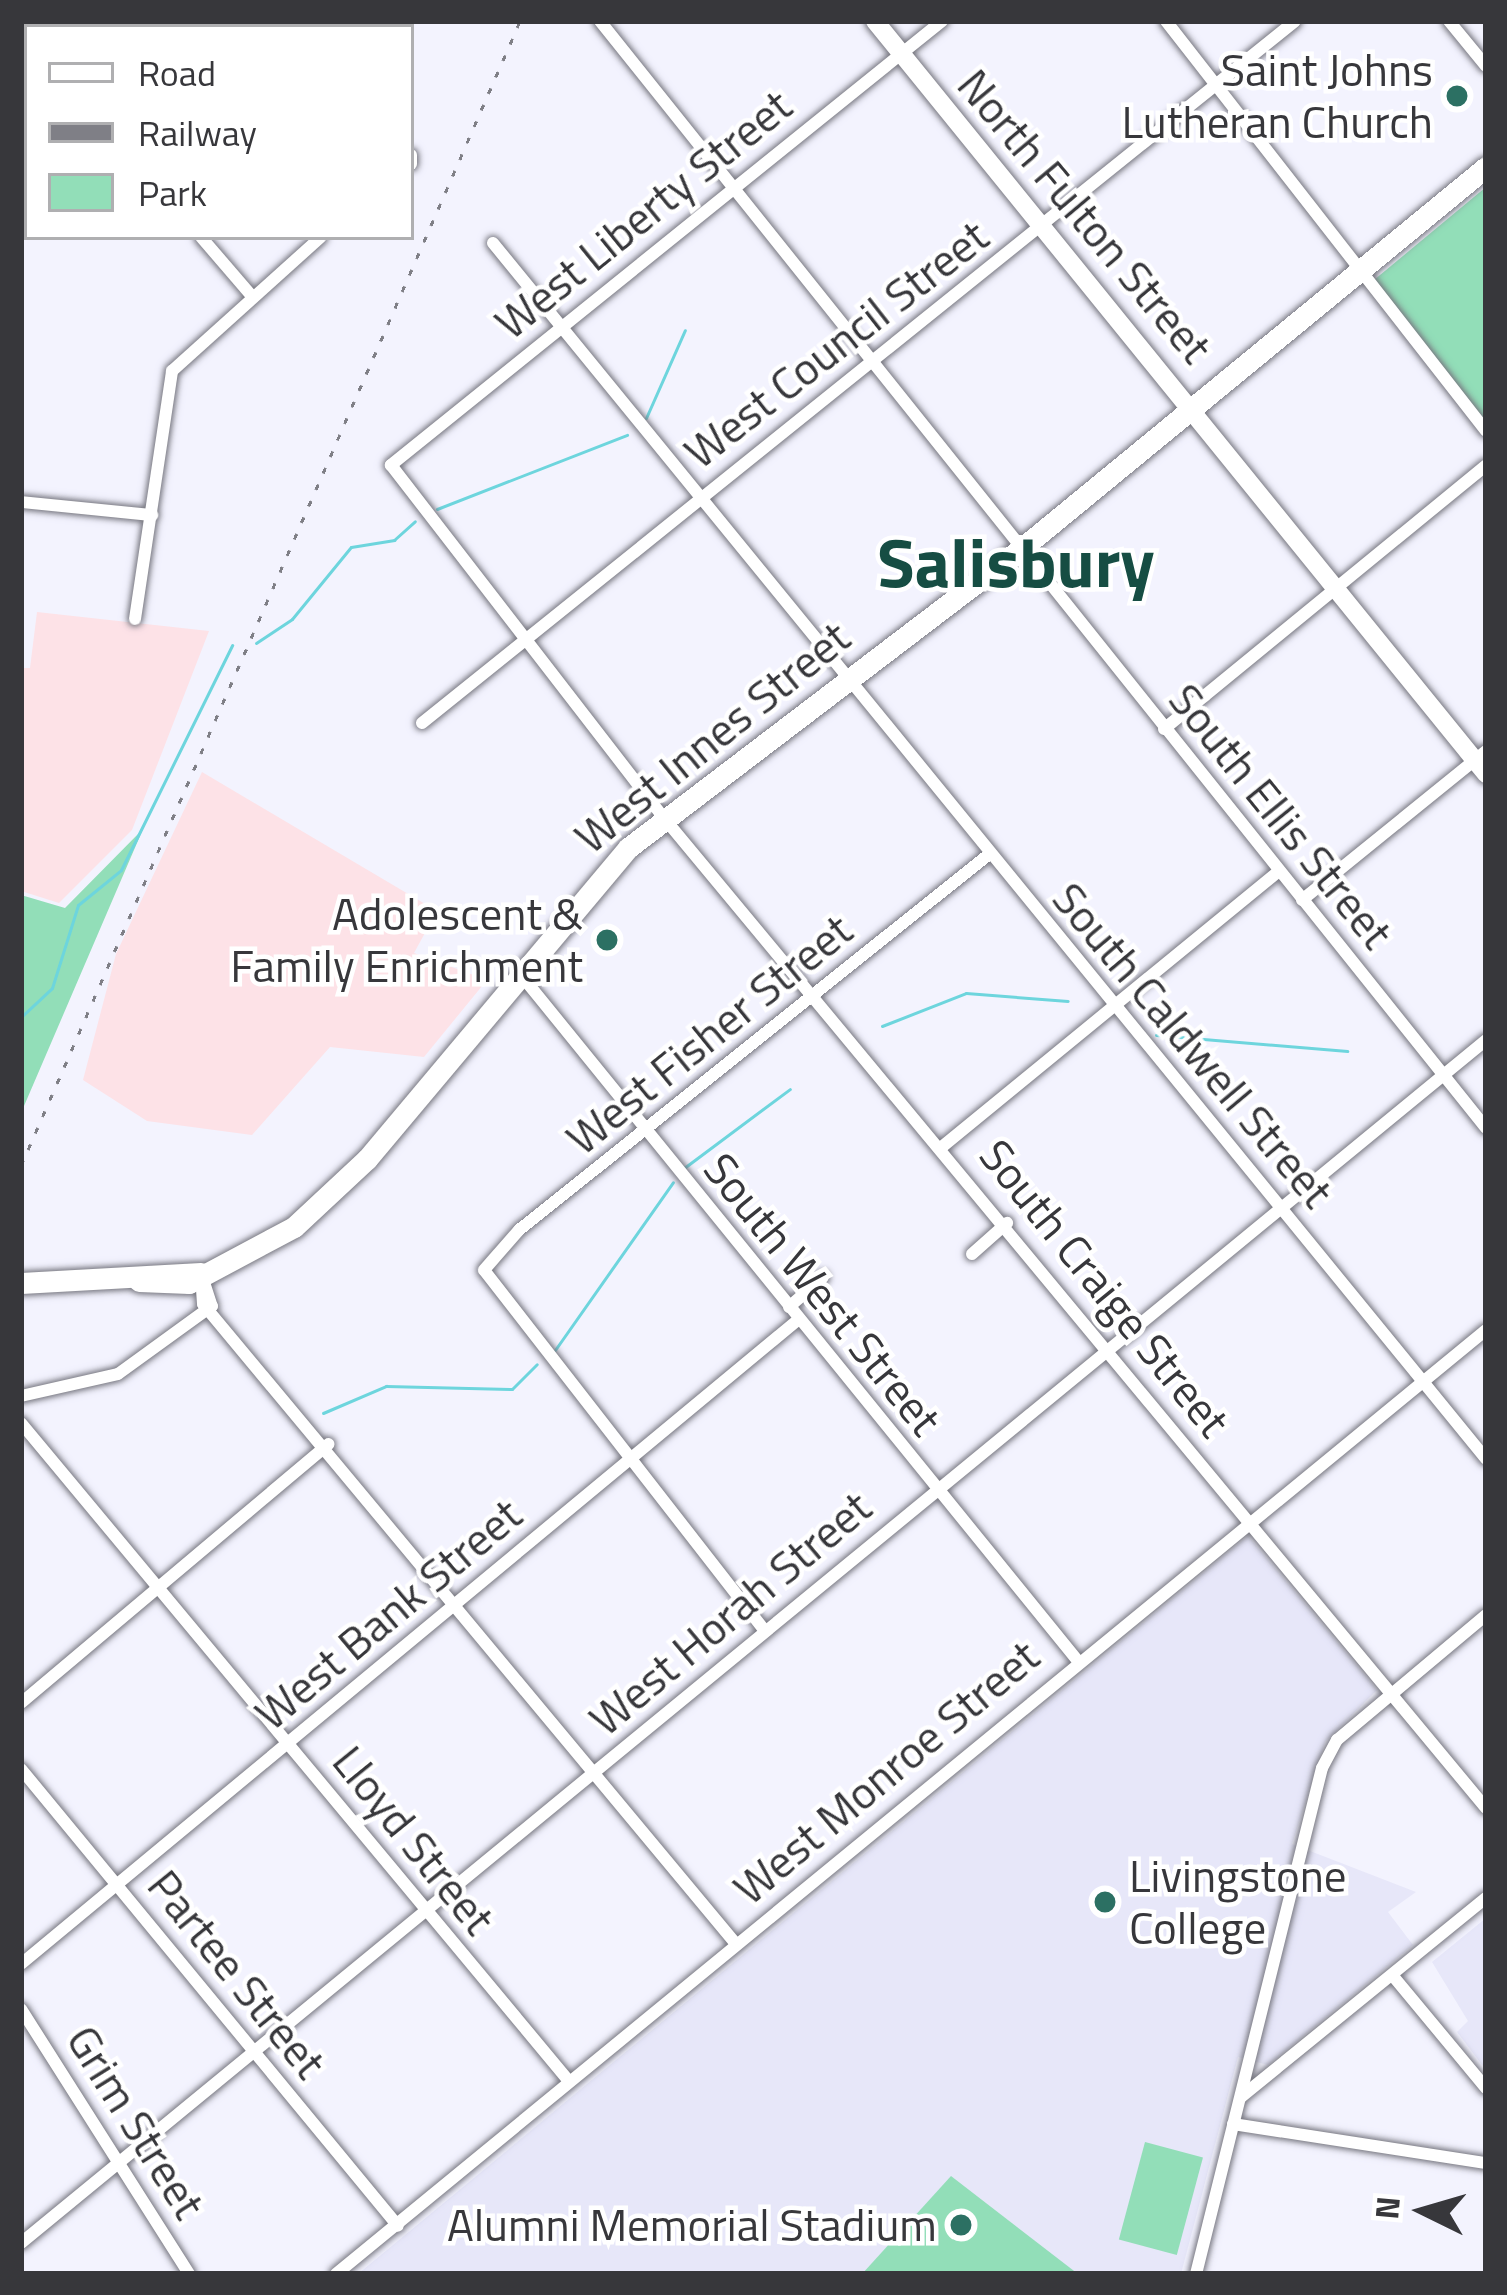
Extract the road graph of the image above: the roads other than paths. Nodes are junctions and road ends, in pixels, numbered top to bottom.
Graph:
1 (600, 21) edge
2 (875, 21) edge
3 (942, 21) edge
4 (1166, 21) edge
5 (1294, 21) edge
6 (1449, 21) edge
7 (901, 54) junction
8 (1486, 66) edge
9 (1217, 84) junction
10 (1486, 167) edge
11 (734, 188) junction
12 (1040, 227) junction
13 (204, 240) edge
14 (317, 240) edge
15 (493, 243) dead end
16 (1362, 270) junction
17 (250, 294) junction
18 (559, 325) junction
19 (874, 362) junction
20 (1190, 404) junction
21 (1486, 431) edge
22 (391, 465) joint
23 (1486, 465) edge
24 (700, 498) junction
25 (21, 502) edge
26 (152, 515) junction
27 (1022, 548) junction
28 (1336, 588) junction
29 (135, 620) dead end
30 (526, 637) junction
31 (843, 677) junction
32 (422, 723) dead end
33 (1164, 729) junction
34 (1482, 762) edge
35 (664, 818) junction
36 (988, 854) junction
37 (1279, 871) junction
38 (1302, 900) junction
39 (516, 970) junction
40 (814, 998) junction
41 (1115, 1006) junction
42 (1486, 1040) edge
43 (1443, 1074) junction
44 (1486, 1128) edge
45 (644, 1133) junction
46 (943, 1146) junction
47 (1280, 1205) junction
48 (1007, 1223) junction
49 (972, 1254) dead end
50 (202, 1274) junction
51 (823, 1277) dead end
52 (21, 1283) edge
53 (212, 1306) junction
54 (789, 1307) junction
55 (799, 1319) junction
56 (1486, 1330) edge
57 (1105, 1348) junction
58 (1423, 1381) junction
59 (21, 1396) edge
60 (21, 1423) edge
61 (329, 1444) junction
62 (630, 1459) junction
63 (1486, 1459) edge
64 (937, 1489) junction
65 (1249, 1520) junction
66 (158, 1589) junction
67 (458, 1603) junction
68 (1486, 1615) edge
69 (765, 1631) junction
70 (1077, 1660) junction
71 (1390, 1693) junction
72 (21, 1703) edge
73 (289, 1744) junction
74 (21, 1769) edge
75 (595, 1771) junction
76 (1486, 1808) edge
77 (117, 1884) junction
78 (1486, 1898) edge
79 (424, 1912) junction
80 (736, 1944) junction
81 (21, 1964) edge
82 (1393, 1976) junction
83 (21, 2009) edge
84 (254, 2053) junction
85 (568, 2080) junction
86 (1486, 2088) edge
87 (1241, 2097) junction
88 (1233, 2124) junction
89 (120, 2163) junction
90 (1486, 2163) edge
91 (398, 2226) junction
92 (21, 2243) edge
93 (189, 2274) edge
94 (338, 2274) edge
95 (1196, 2274) edge

1 - 11 street, South Ellis Street
2 - 7 street, North Fulton Street
3 - 7 street, West Liberty Street
4 - 9 street
5 - 9 street, West Council Street
6 - 8 street
7 - 11 street, West Liberty Street
7 - 12 street, North Fulton Street
9 - 12 street, West Council Street
9 - 16 street
10 - 16 main road, West Innes Street
11 - 18 street, West Liberty Street
11 - 19 street, South Ellis Street
12 - 19 street, West Council Street
12 - 20 street, North Fulton Street
13 - 17 street
14 - 17 street
15 - 18 street, South Caldwell Street
16 - 20 main road, West Innes Street
16 - 21 street
17 - 26 street
18 - 22 street, West Liberty Street
18 - 24 street, South Caldwell Street
19 - 24 street, West Council Street
19 - 27 street, South Ellis Street
20 - 27 main road, West Innes Street
20 - 28 street, North Fulton Street
22 - 30 street, South Craige Street
23 - 28 street
24 - 30 street, West Council Street
24 - 31 street, South Caldwell Street
25 - 26 street
26 - 29 street
27 - 31 main road, West Innes Street
27 - 33 street, South Ellis Street
28 - 33 street
28 - 34 street, North Fulton Street
30 - 32 street, West Council Street
30 - 35 street, South Craige Street
31 - 35 main road, West Innes Street
31 - 36 street, South Caldwell Street
33 - 37 street, South Ellis Street
34 - 38 street
35 - 39 main road, West Innes Street
35 - 40 street, South Craige Street
36 - 40 street, West Fisher Street
36 - 41 street, South Caldwell Street
37 - 38 street, South Ellis Street
37 - 41 street
38 - 43 street, South Ellis Street
39 - 45 street, South West Street
39 - 50 main road, West Innes Street
40 - 45 street, West Fisher Street
40 - 46 street, South Craige Street
41 - 46 street
41 - 47 street, South Caldwell Street
42 - 43 street, West Horah Street
43 - 44 street, South Ellis Street
43 - 47 street, West Horah Street
45 - 54 street, South West Street
45 - 62 street, West Fisher Street
46 - 48 street, South Craige Street
47 - 57 street, West Horah Street
47 - 58 street, South Caldwell Street
48 - 49 street
48 - 57 street, South Craige Street
50 - 52 main road, West Innes Street
50 - 53 street
51 - 54 street
53 - 59 street
53 - 61 street
54 - 55 street, South West Street
55 - 62 street, West Bank Street
55 - 64 street, South West Street
56 - 58 street, West Monroe Street
57 - 64 street, West Horah Street
57 - 65 street, South Craige Street
58 - 63 street, South Caldwell Street
58 - 65 street, West Monroe Street
60 - 66 street, Lloyd Street
61 - 66 street
61 - 67 street
62 - 67 street, West Bank Street
62 - 69 street
64 - 69 street, West Horah Street
64 - 70 street, South West Street
65 - 70 street, West Monroe Street
65 - 71 street, South Craige Street
66 - 72 street
66 - 73 street, Lloyd Street
67 - 73 street, West Bank Street
67 - 75 street
68 - 71 street
69 - 75 street, West Horah Street
70 - 80 street, West Monroe Street
71 - 76 street, South Craige Street
71 - 87 street
73 - 77 street, West Bank Street
73 - 79 street, Lloyd Street
74 - 77 street, Partee Street
75 - 79 street, West Horah Street
75 - 80 street
77 - 81 street, West Bank Street
77 - 84 street, Partee Street
78 - 82 street
79 - 84 street, West Horah Street
79 - 85 street, Lloyd Street
80 - 85 street, West Monroe Street
82 - 86 street
82 - 87 street
83 - 89 street, Grim Street
84 - 89 street, West Horah Street
84 - 91 street, Partee Street
85 - 91 street, West Monroe Street
87 - 88 street
88 - 90 street
88 - 95 street
89 - 92 street, West Horah Street
89 - 93 street, Grim Street
91 - 94 street, West Monroe Street

